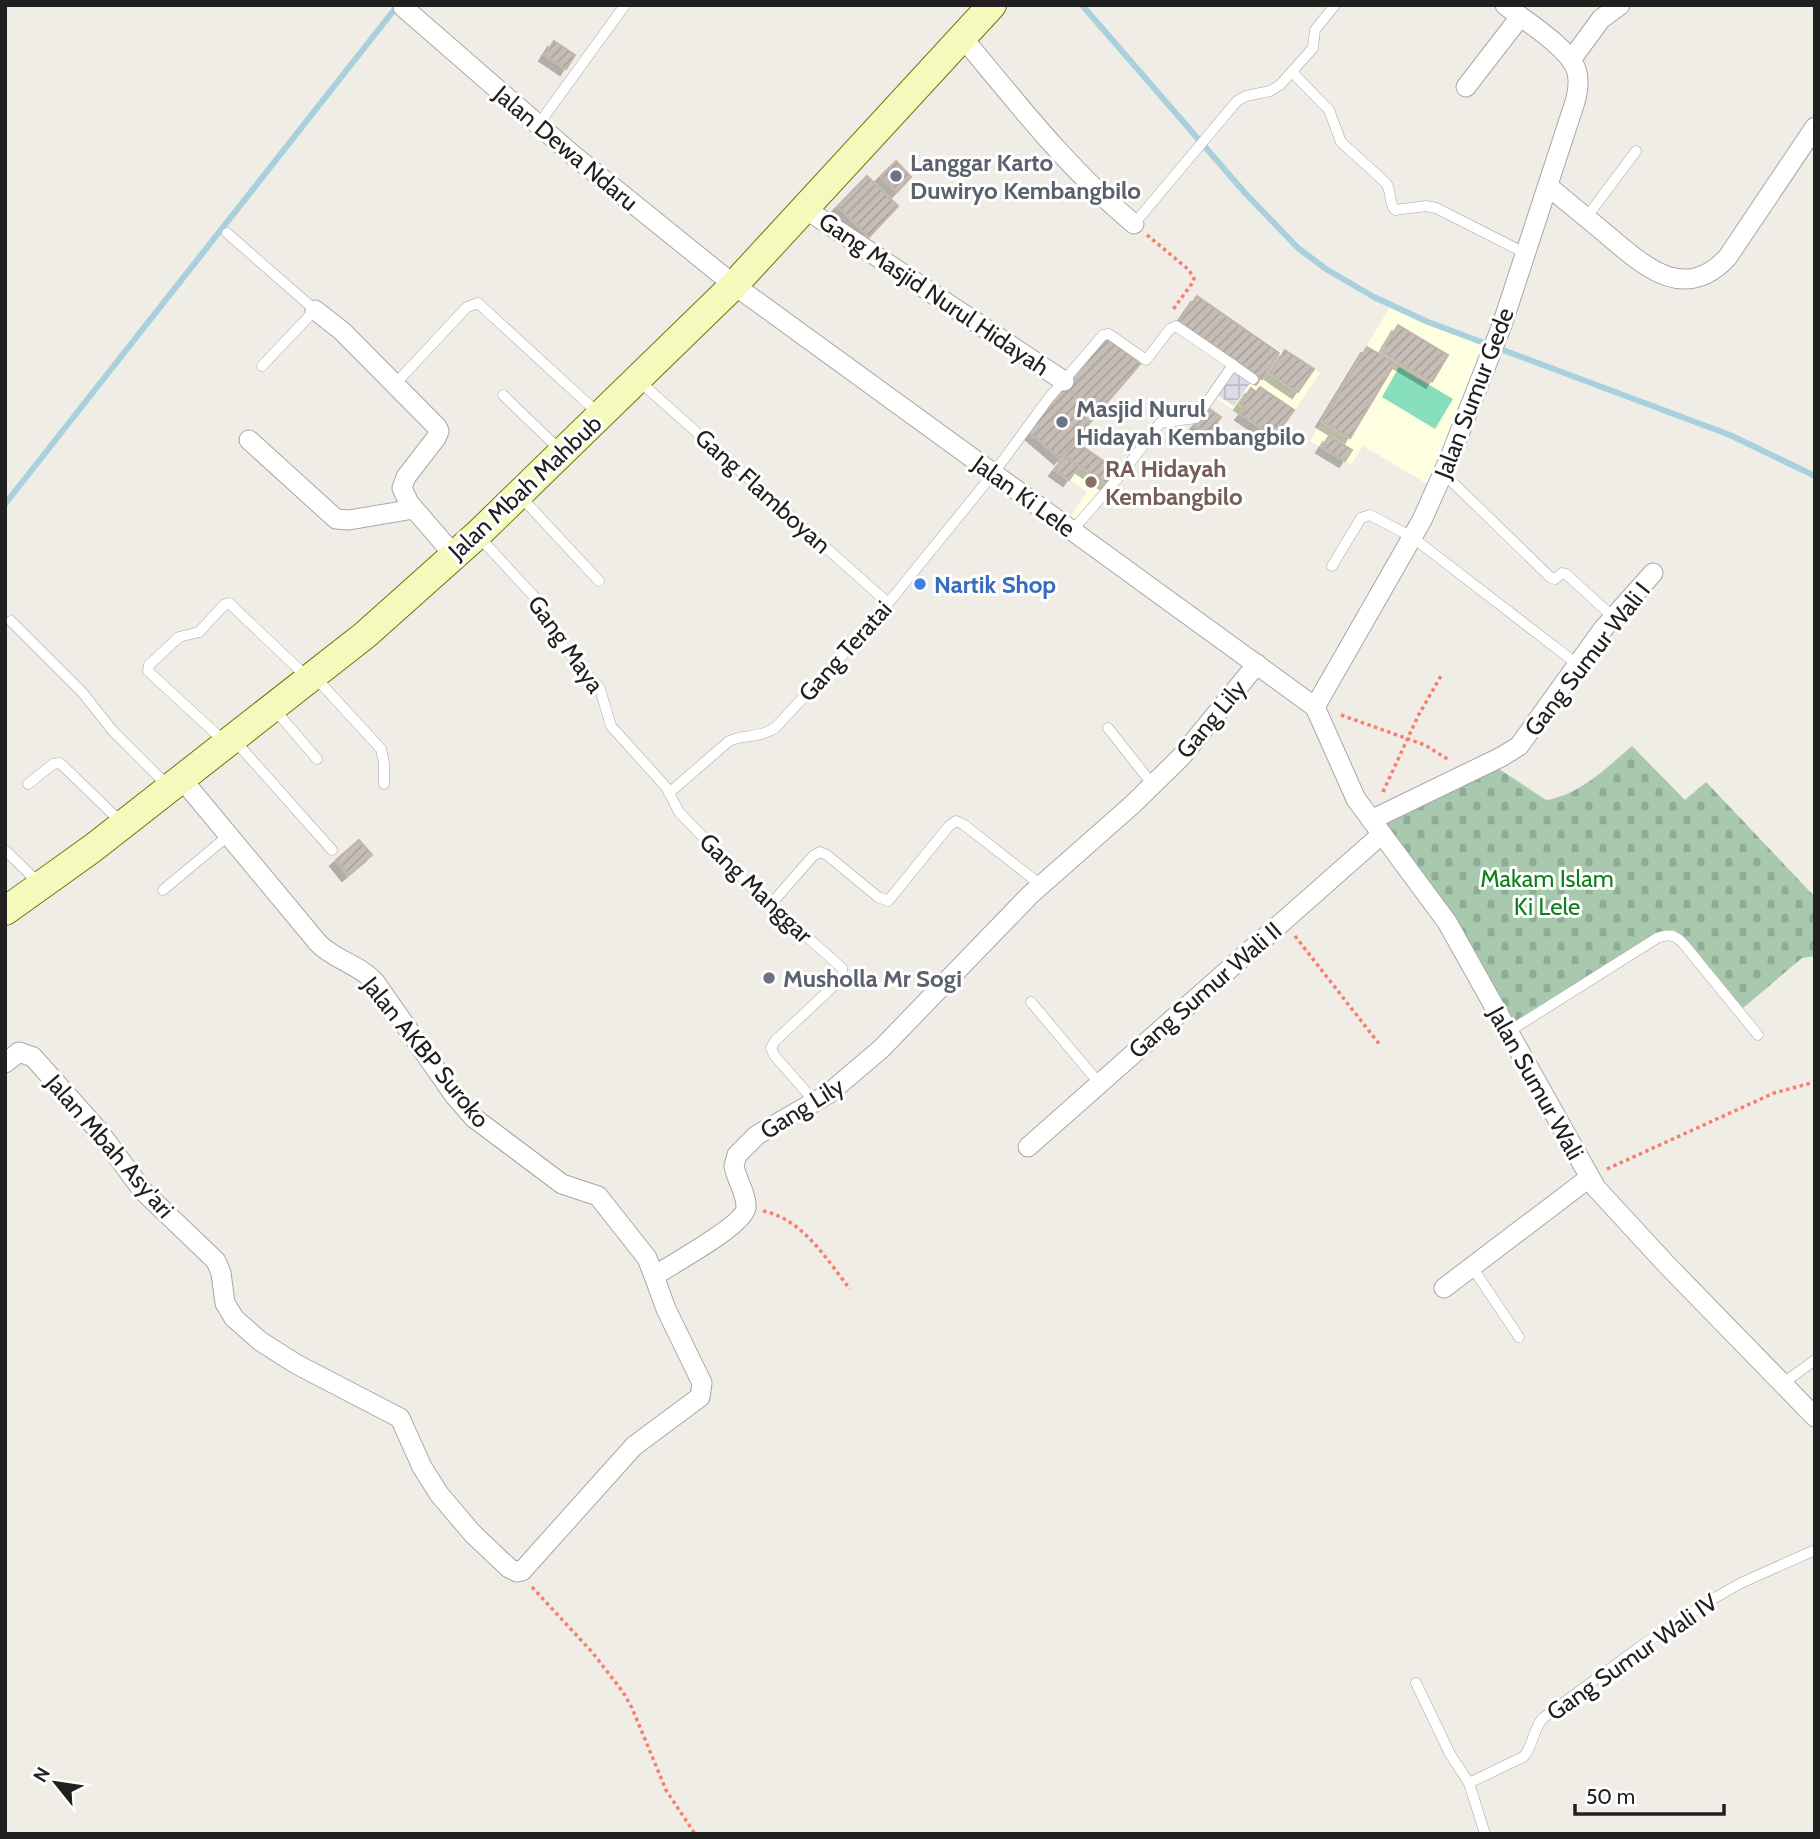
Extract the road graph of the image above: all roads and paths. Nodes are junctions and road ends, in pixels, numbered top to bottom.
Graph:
1 (625, 5) edge
2 (992, 5) edge
3 (1335, 5) edge
4 (1620, 5) edge
5 (403, 7) edge
6 (1512, 11) edge
7 (963, 38) junction
8 (1571, 60) junction
9 (1292, 72) junction
10 (1466, 87) dead end
11 (538, 125) junction
12 (1815, 127) edge
13 (1636, 151) dead end
14 (1548, 186) junction
15 (804, 208) junction
16 (1586, 218) junction
17 (1134, 224) junction
18 (228, 233) dead end
19 (1525, 253) junction
20 (734, 285) junction
21 (314, 310) junction
22 (1175, 326) junction
23 (1234, 365) junction
24 (262, 366) dead end
25 (1253, 379) dead end
26 (638, 380) junction
27 (1064, 381) junction
28 (395, 384) junction
29 (502, 395) dead end
30 (601, 416) junction
31 (249, 440) dead end
32 (563, 453) junction
33 (1443, 473) junction
34 (993, 474) junction
35 (519, 495) junction
36 (414, 509) junction
37 (1072, 531) junction
38 (477, 535) junction
39 (1412, 537) junction
40 (454, 555) junction
41 (1332, 566) dead end
42 (1653, 573) dead end
43 (599, 581) dead end
44 (888, 603) junction
45 (1613, 617) junction
46 (11, 621) dead end
47 (1257, 664) junction
48 (1577, 664) junction
49 (1443, 674) dead end
50 (311, 677) junction
51 (1315, 706) junction
52 (273, 707) junction
53 (1108, 729) dead end
54 (1408, 738) junction
55 (229, 741) junction
56 (317, 759) dead end
57 (1465, 774) junction
58 (175, 782) junction
59 (28, 783) dead end
60 (384, 784) dead end
61 (1153, 785) junction
62 (669, 793) junction
63 (123, 824) junction
64 (1376, 827) junction
65 (229, 835) junction
66 (5, 850) edge
67 (332, 850) dead end
68 (41, 885) junction
69 (1041, 885) junction
70 (163, 890) dead end
71 (770, 905) junction
72 (5, 911) edge
73 (1283, 921) junction
74 (1031, 1002) dead end
75 (1508, 1032) junction
76 (1758, 1035) dead end
77 (1380, 1045) dead end
78 (5, 1063) edge
79 (1815, 1082) edge
80 (1099, 1083) junction
81 (815, 1102) junction
82 (1028, 1147) dead end
83 (1589, 1178) junction
84 (746, 1207) junction
85 (1472, 1267) junction
86 (654, 1276) junction
87 (1444, 1288) dead end
88 (850, 1289) dead end
89 (1519, 1337) dead end
90 (1815, 1360) edge
91 (1782, 1384) junction
92 (1815, 1417) edge
93 (1815, 1550) edge
94 (519, 1572) junction
95 (1416, 1683) dead end
96 (1469, 1783) junction
97 (695, 1834) edge
98 (1485, 1834) edge

1 - 11 lane
2 - 7 street, Jalan Mbah Mahbub
3 - 9 lane
4 - 8 street
5 - 11 street, Jalan Dewa Ndaru
6 - 8 street
6 - 10 street
7 - 15 street, Jalan Mbah Mahbub
7 - 17 street
8 - 14 street, Jalan Sumur Gede
9 - 17 lane
9 - 19 lane
11 - 20 street, Jalan Dewa Ndaru
12 - 16 street
13 - 16 lane
14 - 16 street
14 - 19 street, Jalan Sumur Gede
15 - 20 street, Jalan Mbah Mahbub
15 - 27 street, Gang Masjid Nurul Hidayah
17 - 22 path
18 - 21 lane
19 - 33 street, Jalan Sumur Gede
20 - 26 street, Jalan Mbah Mahbub
20 - 34 street, Jalan Ki Lele
21 - 24 lane
21 - 28 street
22 - 23 lane
22 - 27 lane, Gang Teratai
23 - 25 lane
23 - 37 lane
26 - 30 street, Jalan Mbah Mahbub
26 - 44 lane, Gang Flamboyan
27 - 34 lane, Gang Teratai
28 - 30 lane
28 - 36 street
29 - 32 lane
30 - 32 street, Jalan Mbah Mahbub
31 - 36 street
32 - 35 street, Jalan Mbah Mahbub
33 - 39 street, Jalan Sumur Gede
33 - 45 lane
34 - 37 street, Jalan Ki Lele
34 - 44 lane, Gang Teratai
35 - 38 street, Jalan Mbah Mahbub
35 - 43 lane
36 - 40 street
37 - 47 street, Jalan Ki Lele
38 - 40 street, Jalan Mbah Mahbub
38 - 62 lane, Gang Maya
39 - 41 lane
39 - 48 lane
39 - 51 street, Jalan Sumur Gede
40 - 50 street, Jalan Mbah Mahbub
42 - 45 street, Gang Sumur Wali I
44 - 62 lane, Gang Teratai
45 - 48 street, Gang Sumur Wali I
46 - 58 lane
47 - 51 street, Jalan Ki Lele
47 - 61 street, Gang Lily
48 - 57 street, Gang Sumur Wali I
49 - 54 path
50 - 52 street, Jalan Mbah Mahbub
50 - 55 lane
50 - 60 lane
51 - 54 path
51 - 64 street, Jalan Sumur Wali
52 - 55 street, Jalan Mbah Mahbub
52 - 56 lane
53 - 61 lane
54 - 57 path
54 - 64 path
55 - 58 street, Jalan Mbah Mahbub
55 - 67 lane
57 - 64 street, Gang Sumur Wali I
58 - 63 street, Jalan Mbah Mahbub
58 - 65 street, Jalan AKBP Suroko
59 - 63 lane
61 - 69 street, Gang Lily
62 - 71 lane, Gang Manggar
63 - 68 street, Jalan Mbah Mahbub
64 - 73 street, Gang Sumur Wali II
64 - 75 street, Jalan Sumur Wali
65 - 70 lane
65 - 86 street, Jalan AKBP Suroko
66 - 68 lane
68 - 72 street, Jalan Mbah Mahbub
69 - 71 lane
69 - 81 street, Gang Lily
71 - 81 lane, Gang Manggar
73 - 77 path
73 - 80 street, Gang Sumur Wali II
74 - 80 lane
75 - 76 lane
75 - 83 street, Jalan Sumur Wali
78 - 94 street, Jalan Mbah Asy'ari
79 - 83 path
80 - 82 street, Gang Sumur Wali II
81 - 84 street, Gang Lily
83 - 85 street
83 - 91 street, Jalan Sumur Wali
84 - 86 street
84 - 88 path
85 - 87 street
85 - 89 lane
86 - 94 street
90 - 91 lane
91 - 92 street, Jalan Sumur Wali
93 - 96 lane, Gang Sumur Wali IV
94 - 97 path
95 - 96 lane
96 - 98 lane

